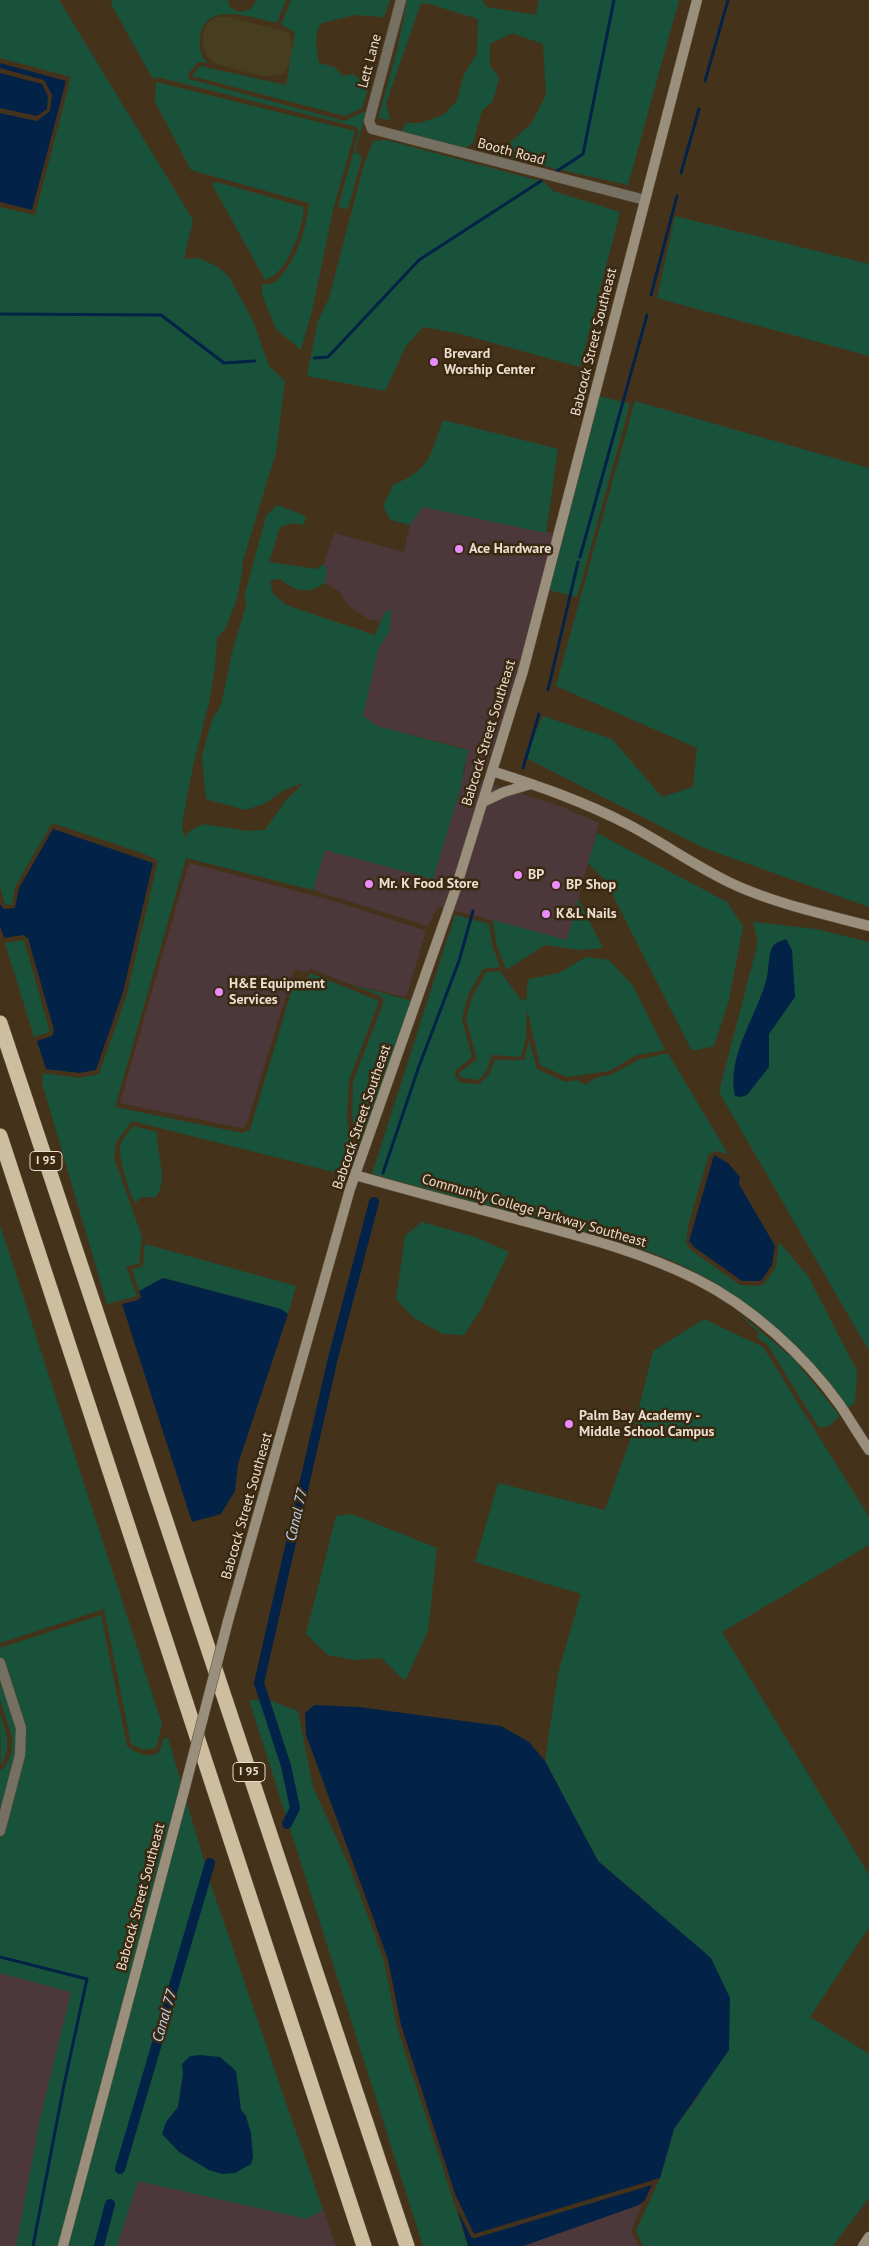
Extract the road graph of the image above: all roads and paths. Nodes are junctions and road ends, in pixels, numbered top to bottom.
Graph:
1 (401, 0) edge
2 (697, 0) edge
3 (372, 129) joint
4 (644, 200) junction
5 (492, 772) junction
6 (532, 784) junction
7 (483, 802) junction
8 (869, 926) edge
9 (0, 1023) edge
10 (0, 1136) edge
11 (355, 1175) junction
12 (869, 1450) edge
13 (0, 1663) edge
14 (0, 1831) edge
15 (869, 2237) edge
16 (63, 2246) edge
17 (364, 2246) edge
18 (407, 2246) edge
19 (863, 2246) edge

1 - 3 street, Lett Lane
2 - 4 main road, Babcock Street Southeast
3 - 4 street, Booth Road
4 - 5 main road, Babcock Street Southeast
5 - 6 main road
5 - 7 main road, Babcock Street Southeast
6 - 7 main road
6 - 8 main road
7 - 11 main road, Babcock Street Southeast
9 - 18 highway, I 95
10 - 17 highway, I 95
11 - 12 main road, Community College Parkway Southeast
11 - 16 main road, Babcock Street Southeast, bridge
13 - 14 street
15 - 19 main road

